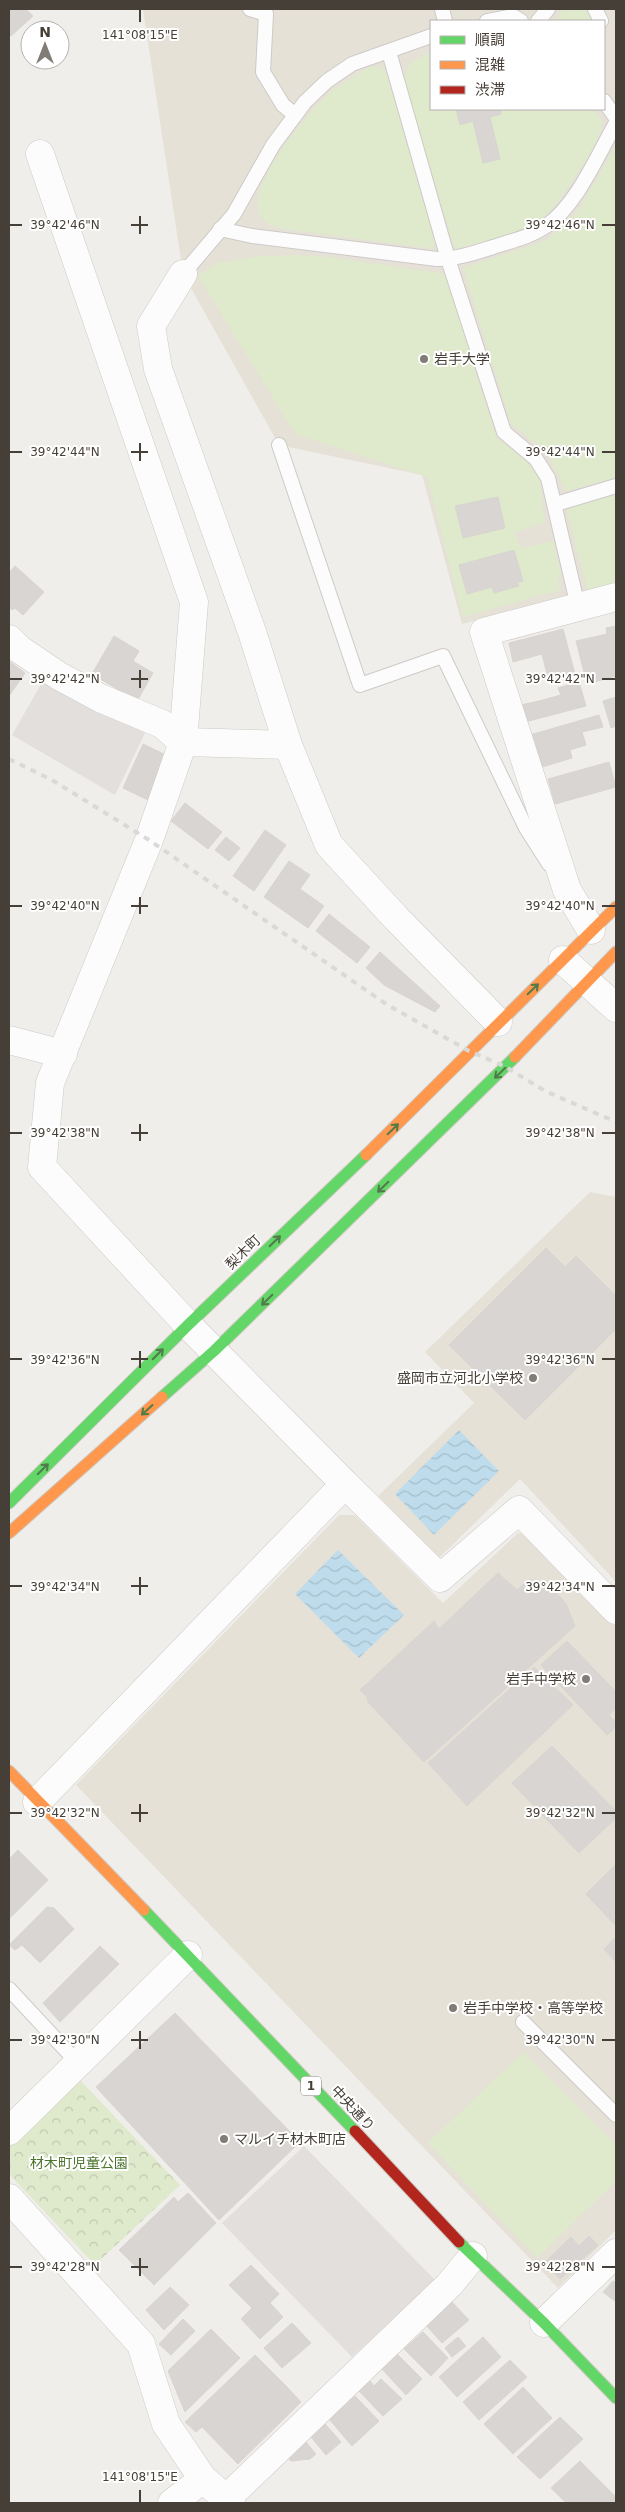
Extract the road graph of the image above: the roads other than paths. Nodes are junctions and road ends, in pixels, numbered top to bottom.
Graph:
1 (250, 9) edge
2 (548, 9) edge
3 (512, 15) edge
4 (491, 20) edge
5 (539, 20) edge
6 (430, 36) edge
7 (389, 52) junction
8 (605, 102) edge
9 (295, 115) junction
10 (616, 118) edge
11 (616, 123) edge
12 (40, 154) dead end
13 (220, 230) junction
14 (448, 259) junction
15 (183, 274) joint
16 (279, 445) dead end
17 (616, 486) edge
18 (556, 504) junction
19 (616, 597) edge
20 (578, 607) junction
21 (9, 639) edge
22 (183, 742) junction
23 (288, 745) junction
24 (567, 890) junction
25 (616, 906) edge
26 (591, 930) junction
27 (616, 952) edge
28 (564, 960) junction
29 (588, 982) junction
30 (616, 1008) edge
31 (498, 1022) junction
32 (9, 1040) edge
33 (63, 1054) junction
34 (188, 1325) junction
35 (214, 1351) junction
36 (345, 1484) junction
37 (9, 1503) edge
38 (9, 1533) edge
39 (616, 1610) edge
40 (9, 1771) edge
41 (37, 1802) junction
42 (188, 1955) junction
43 (9, 1990) edge
44 (523, 2022) dead end
45 (78, 2063) junction
46 (616, 2115) edge
47 (9, 2131) edge
48 (9, 2198) edge
49 (616, 2253) edge
50 (473, 2256) junction
51 (544, 2324) junction
52 (616, 2398) edge
53 (203, 2479) junction
54 (229, 2501) edge
55 (172, 2503) edge

1 - 9 lane
2 - 5 lane
3 - 4 lane
6 - 7 lane
7 - 9 lane
7 - 14 lane
8 - 10 lane
9 - 13 lane
11 - 14 lane
12 - 22 street
13 - 14 lane
13 - 15 lane
14 - 18 lane
15 - 23 street
16 - 24 lane
17 - 18 lane
18 - 20 lane
19 - 20 street
20 - 24 street
21 - 22 street
22 - 23 street
22 - 33 street
23 - 31 street
24 - 26 street
25 - 26 street, 梨木町
26 - 28 street, 梨木町
27 - 29 street
28 - 29 street
31 -> 28 street, 梨木町
29 - 30 street
29 -> 35 street
34 -> 31 street, 梨木町
32 - 33 street
33 - 34 street
34 - 35 street
37 -> 34 street, 梨木町
35 - 36 street
35 -> 38 street
36 - 39 street
36 - 41 street
40 - 41 street, 中央通り / 1
41 - 42 street, 中央通り / 1
42 - 45 street
42 - 50 street, 中央通り / 1
43 - 45 lane
44 - 46 lane
45 - 47 street
48 - 53 street
49 - 51 street
50 - 51 street, 中央通り / 1
50 - 54 street
51 - 52 street, 中央通り / 1
53 - 54 street
53 - 55 street

